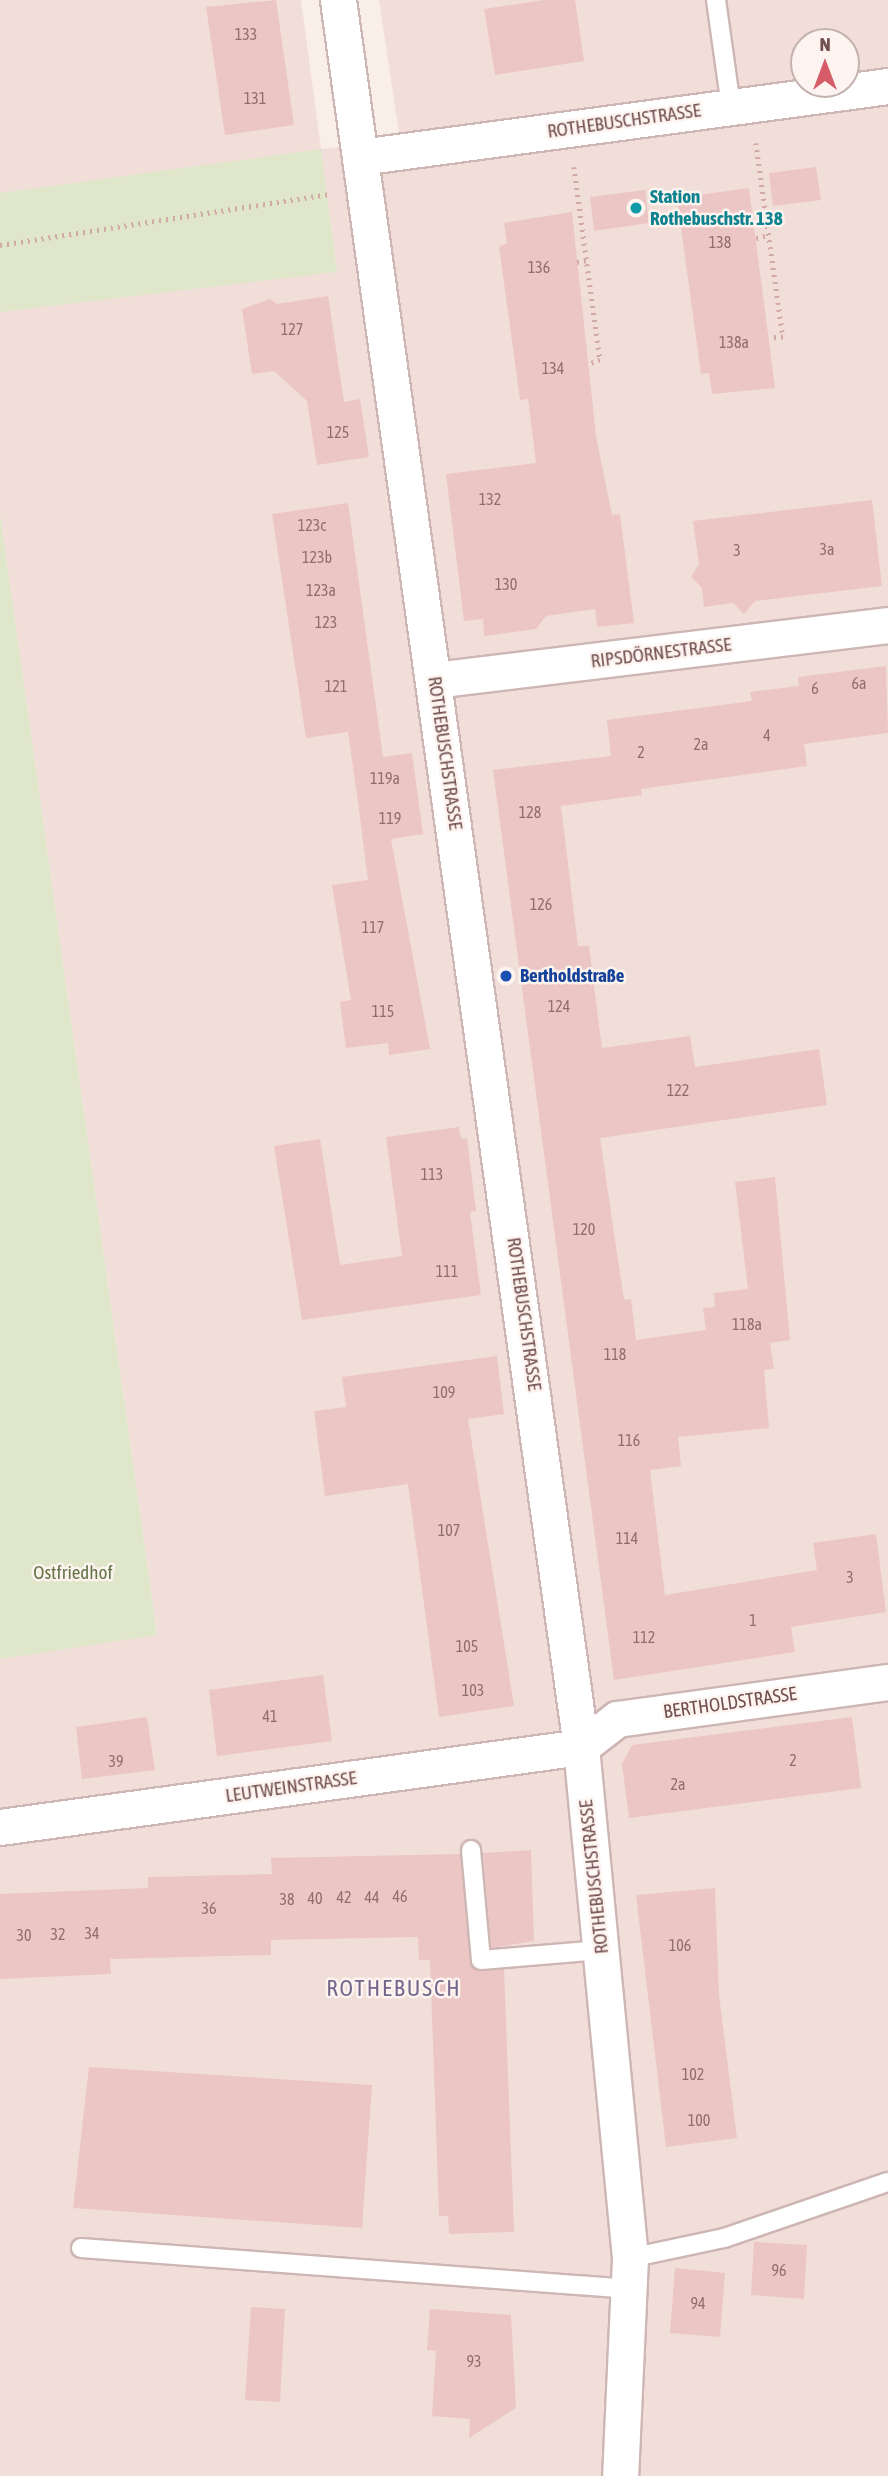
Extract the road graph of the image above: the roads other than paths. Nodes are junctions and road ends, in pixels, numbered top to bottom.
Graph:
1 (338, 0) edge
2 (716, 0) edge
3 (888, 86) edge
4 (741, 106) junction
5 (363, 172) junction
6 (888, 625) edge
7 (434, 680) junction
8 (888, 1682) edge
9 (581, 1747) junction
10 (0, 1827) edge
11 (471, 1850) dead end
12 (601, 1950) junction
13 (888, 2182) edge
14 (81, 2248) dead end
15 (630, 2273) junction
16 (620, 2476) edge

1 - 5 street, ROTHEBUSCHSTRASSE
2 - 4 lane
3 - 4 street, ROTHEBUSCHSTRASSE
4 - 5 street, ROTHEBUSCHSTRASSE
5 - 7 street, ROTHEBUSCHSTRASSE
6 - 7 street, RIPSDÖRNESTRASSE
7 - 9 street, ROTHEBUSCHSTRASSE
8 - 9 street, BERTHOLDSTRASSE
9 - 10 street, LEUTWEINSTRASSE
9 - 12 street, ROTHEBUSCHSTRASSE
11 - 12 lane
12 - 15 street, ROTHEBUSCHSTRASSE
13 - 15 lane
14 - 15 lane
15 - 16 street, ROTHEBUSCHSTRASSE

